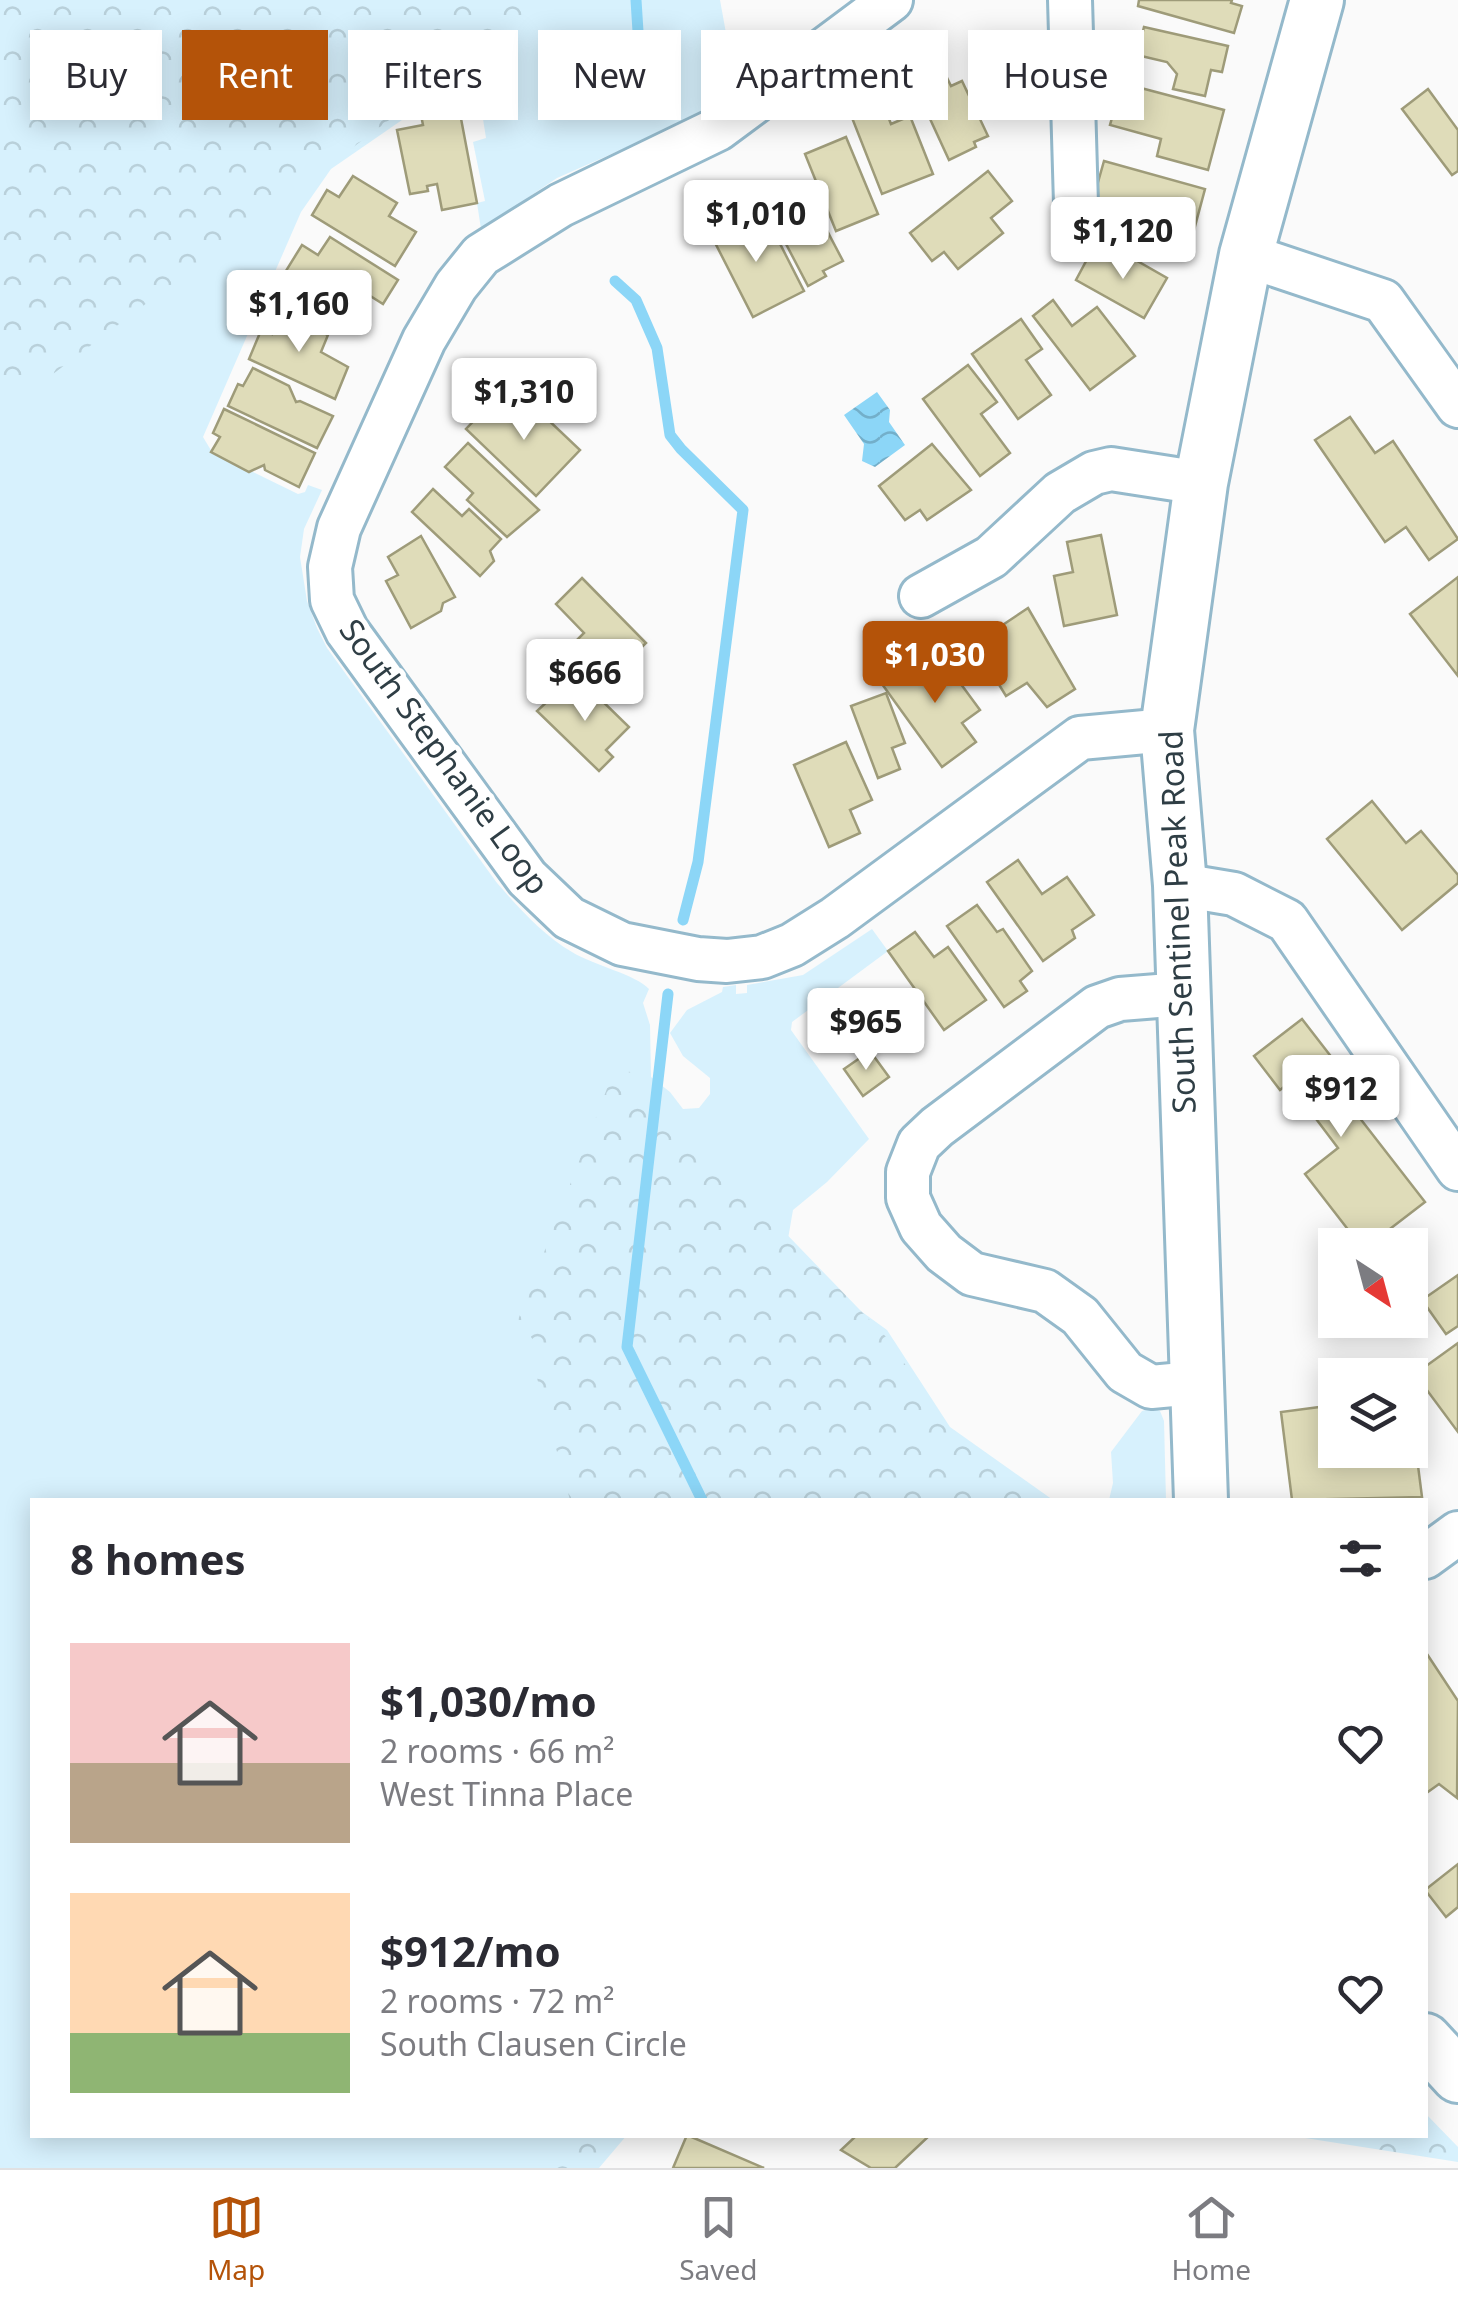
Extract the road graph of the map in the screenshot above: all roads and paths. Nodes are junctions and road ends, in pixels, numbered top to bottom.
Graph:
1 (890, 0) edge
2 (1070, 0) edge
3 (1318, 0) edge
4 (1076, 204) dead end
5 (1246, 256) junction
6 (1458, 406) edge
7 (1201, 482) junction
8 (921, 596) dead end
9 (1167, 730) junction
10 (1180, 886) junction
11 (1183, 994) junction
12 (1458, 1169) edge
13 (1194, 1383) junction
14 (1200, 1498) edge
15 (1458, 1533) edge
16 (1428, 1555) edge
17 (1428, 2043) edge
18 (1458, 2076) edge

1 - 9 street, South Stephanie Loop
2 - 4 street
3 - 5 street, South Sentinel Peak Road
5 - 6 street
5 - 7 street, South Sentinel Peak Road
7 - 8 street
7 - 9 street, South Sentinel Peak Road
9 - 10 street, South Sentinel Peak Road
10 - 11 street, South Sentinel Peak Road
10 - 12 street
11 - 13 street, South Sentinel Peak Road
11 - 13 street
13 - 14 street, South Sentinel Peak Road
15 - 16 street
17 - 18 street

